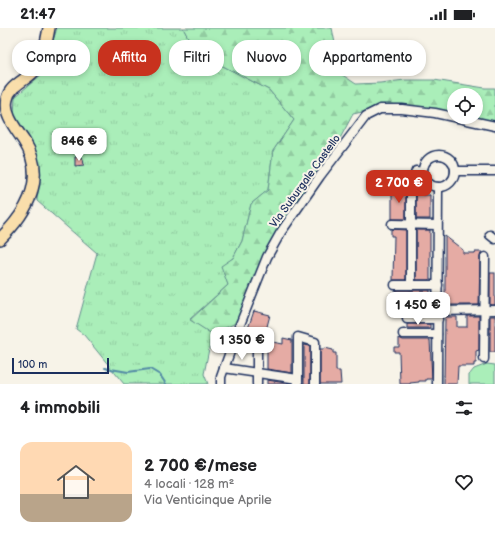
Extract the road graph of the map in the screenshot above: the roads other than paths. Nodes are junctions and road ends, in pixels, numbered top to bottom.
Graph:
1 (49, 28) edge
2 (495, 126) edge
3 (454, 171) junction
4 (495, 171) edge
5 (423, 172) junction
6 (438, 187) junction
7 (392, 224) dead end
8 (410, 224) junction
9 (438, 225) junction
10 (0, 239) edge
11 (485, 257) dead end
12 (394, 285) dead end
13 (411, 285) junction
14 (438, 285) junction
15 (398, 305) dead end
16 (484, 310) junction
17 (495, 310) edge
18 (438, 311) junction
19 (407, 319) dead end
20 (403, 334) dead end
21 (437, 334) junction
22 (257, 342) dead end
23 (484, 358) dead end
24 (224, 368) junction
25 (257, 373) junction
26 (298, 381) edge
27 (221, 384) edge
28 (257, 384) edge
29 (315, 384) edge
30 (437, 384) edge

1 - 10 main road
2 - 24 street, Via Suburgale Castello
3 - 4 street
3 - 5 street
3 - 6 street
5 - 6 street
5 - 8 street
6 - 9 street
7 - 8 street
8 - 9 street
8 - 13 street
9 - 14 street
11 - 16 street
12 - 13 street
13 - 14 street
14 - 18 street
15 - 18 street
16 - 17 street
16 - 18 street
16 - 23 street
18 - 19 street
18 - 21 street
20 - 21 street
21 - 30 street
22 - 25 street
24 - 25 street
24 - 27 street, Via Suburgale Castello
25 - 26 street
25 - 28 street
26 - 29 street

